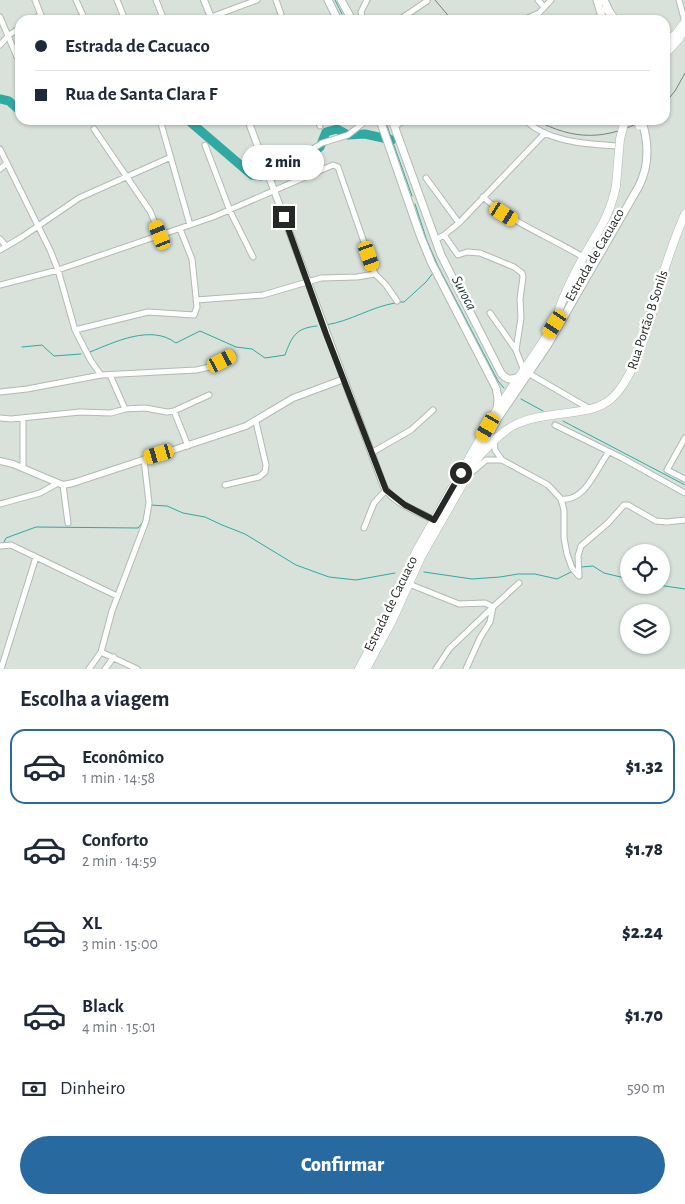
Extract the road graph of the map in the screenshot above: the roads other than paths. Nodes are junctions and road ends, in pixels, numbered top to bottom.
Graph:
1 (35, 0) edge
2 (76, 0) edge
3 (117, 0) edge
4 (156, 0) edge
5 (204, 0) edge
6 (257, 0) edge
7 (276, 0) edge
8 (328, 0) edge
9 (341, 0) edge
10 (367, 0) edge
11 (538, 0) edge
12 (551, 0) edge
13 (597, 0) edge
14 (604, 0) edge
15 (679, 0) edge
16 (427, 1) edge
17 (240, 3) edge
18 (544, 7) junction
19 (607, 9) joint
20 (41, 15) edge
21 (84, 15) edge
22 (123, 15) edge
23 (162, 15) edge
24 (210, 15) edge
25 (218, 15) edge
26 (281, 15) edge
27 (336, 15) edge
28 (349, 15) edge
29 (362, 15) edge
30 (406, 15) edge
31 (536, 15) edge
32 (602, 15) edge
33 (611, 15) edge
34 (0, 17) edge
35 (685, 22) edge
36 (685, 28) edge
37 (15, 31) edge
38 (9, 35) junction
39 (670, 38) edge
40 (0, 45) edge
41 (670, 49) edge
42 (15, 52) edge
43 (161, 125) edge
44 (250, 125) edge
45 (361, 125) edge
46 (382, 125) edge
47 (394, 125) edge
48 (532, 125) edge
49 (623, 125) edge
50 (640, 125) edge
51 (641, 125) edge
52 (94, 129) dead end
53 (544, 133) junction
54 (205, 145) dead end
55 (619, 146) junction
56 (0, 148) edge
57 (171, 157) junction
58 (7, 163) junction
59 (0, 169) edge
60 (268, 171) junction
61 (127, 176) junction
62 (426, 178) dead end
63 (275, 190) junction
64 (419, 197) junction
65 (482, 198) junction
66 (408, 201) junction
67 (230, 211) junction
68 (685, 214) edge
69 (459, 223) junction
70 (190, 225) junction
71 (39, 226) junction
72 (180, 229) junction
73 (444, 234) junction
74 (160, 235) junction
75 (0, 239) edge
76 (434, 240) junction
77 (6, 246) junction
78 (0, 250) edge
79 (253, 257) dead end
80 (583, 257) junction
81 (58, 270) junction
82 (375, 274) junction
83 (308, 282) junction
84 (0, 286) edge
85 (196, 300) junction
86 (397, 300) dead end
87 (490, 313) dead end
88 (555, 324) junction
89 (75, 330) junction
90 (516, 350) junction
91 (234, 355) dead end
92 (524, 373) junction
93 (101, 375) junction
94 (110, 375) junction
95 (344, 379) junction
96 (0, 392) edge
97 (209, 395) dead end
98 (509, 397) junction
99 (591, 409) junction
100 (125, 410) junction
101 (433, 410) dead end
102 (496, 411) junction
103 (174, 412) junction
104 (560, 414) joint
105 (0, 418) edge
106 (23, 418) junction
107 (256, 422) junction
108 (555, 425) dead end
109 (685, 438) edge
110 (494, 439) junction
111 (188, 446) junction
112 (609, 452) junction
113 (371, 453) junction
114 (144, 459) junction
115 (476, 460) junction
116 (502, 460) junction
117 (0, 461) edge
118 (23, 468) junction
119 (685, 479) edge
120 (465, 480) junction
121 (60, 484) junction
122 (225, 485) dead end
123 (386, 490) junction
124 (685, 493) edge
125 (562, 499) junction
126 (0, 504) edge
127 (434, 520) junction
128 (685, 520) edge
129 (68, 523) dead end
130 (364, 528) dead end
131 (1, 548) edge
132 (36, 556) junction
133 (519, 583) dead end
134 (408, 584) junction
135 (118, 596) junction
136 (493, 606) junction
137 (101, 652) junction
138 (114, 657) junction
139 (1, 669) edge
140 (89, 669) edge
141 (105, 669) edge
142 (137, 669) edge
143 (359, 669) edge
144 (366, 669) edge
145 (436, 669) edge
146 (466, 669) edge

1 - 20 street
2 - 21 street
3 - 22 street
4 - 23 street
5 - 24 street
6 - 17 street
7 - 26 street
8 - 27 main road
9 - 28 main road
10 - 29 street
11 - 18 street
12 - 18 street
13 - 32 main road
14 - 19 main road
15 - 35 street
16 - 30 street
17 - 25 street
18 - 31 street
19 - 33 main road
34 - 38 street
35 - 39 main road
36 - 41 main road
37 - 38 street
38 - 40 street
38 - 42 street
43 - 57 street
44 - 60 street
45 - 60 street
46 - 66 main road
47 - 64 main road
48 - 53 street
49 - 55 main road, bridge
50 - 88 main road, Estrada de Cacuaco
51 - 92 main road, Estrada de Cacuaco
52 - 61 street
53 - 55 street
53 - 65 street
54 - 67 street
55 - 80 main road, bridge
56 - 58 street
57 - 61 street
57 - 70 street
58 - 59 street
58 - 71 street
60 - 63 street
61 - 71 street
61 - 74 street
62 - 69 street
63 - 67 street
63 - 82 street
63 - 83 street
64 - 66 main road
64 - 76 main road
65 - 69 street
65 - 80 street
66 - 102 main road
67 - 70 street
67 - 79 street
68 - 99 main road, Rua Portão B Sonils
69 - 73 street
70 - 72 street
71 - 77 street
71 - 81 street
72 - 74 street
72 - 85 street
73 - 76 street
73 - 90 street
74 - 81 street
75 - 77 street
76 - 92 main road
77 - 78 street
80 - 88 main road
81 - 84 street
81 - 89 street
82 - 83 street
82 - 86 street
83 - 85 street
83 - 95 street
85 - 89 street
87 - 90 street
88 - 92 main road, Estrada de Cacuaco
89 - 93 street
90 - 92 street
91 - 94 street
92 - 98 main road, Estrada de Cacuaco
92 - 99 street
93 - 94 street
93 - 96 street
94 - 100 street
95 - 107 street
95 - 113 street
97 - 103 street
98 - 102 main road, Estrada de Cacuaco
98 - 115 main road, Estrada de Cacuaco
99 - 104 main road, Rua Portão B Sonils
100 - 103 street
100 - 106 street
101 - 113 street
102 - 127 main road, Estrada de Cacuaco
103 - 111 street
104 - 110 main road, Estrada de Cacuaco
105 - 106 street
106 - 118 street
107 - 111 street
107 - 122 street
108 - 112 street
109 - 119 street
110 - 115 main road, Estrada de Cacuaco
110 - 116 street
111 - 114 street
112 - 124 street
112 - 125 street
113 - 123 street
114 - 121 street
114 - 135 street
115 - 120 main road, Estrada de Cacuaco
116 - 120 street
116 - 125 street
117 - 118 street
118 - 121 street
120 - 134 main road, Estrada de Cacuaco
121 - 126 street
121 - 129 street
123 - 127 street
123 - 130 street
125 - 128 street
127 - 143 main road, Estrada de Cacuaco
131 - 132 street
132 - 135 street
132 - 139 street
133 - 136 street
134 - 136 street
134 - 144 main road, Estrada de Cacuaco
135 - 137 street
136 - 145 street
136 - 146 street
137 - 138 street
137 - 140 street
138 - 141 street
138 - 142 street

